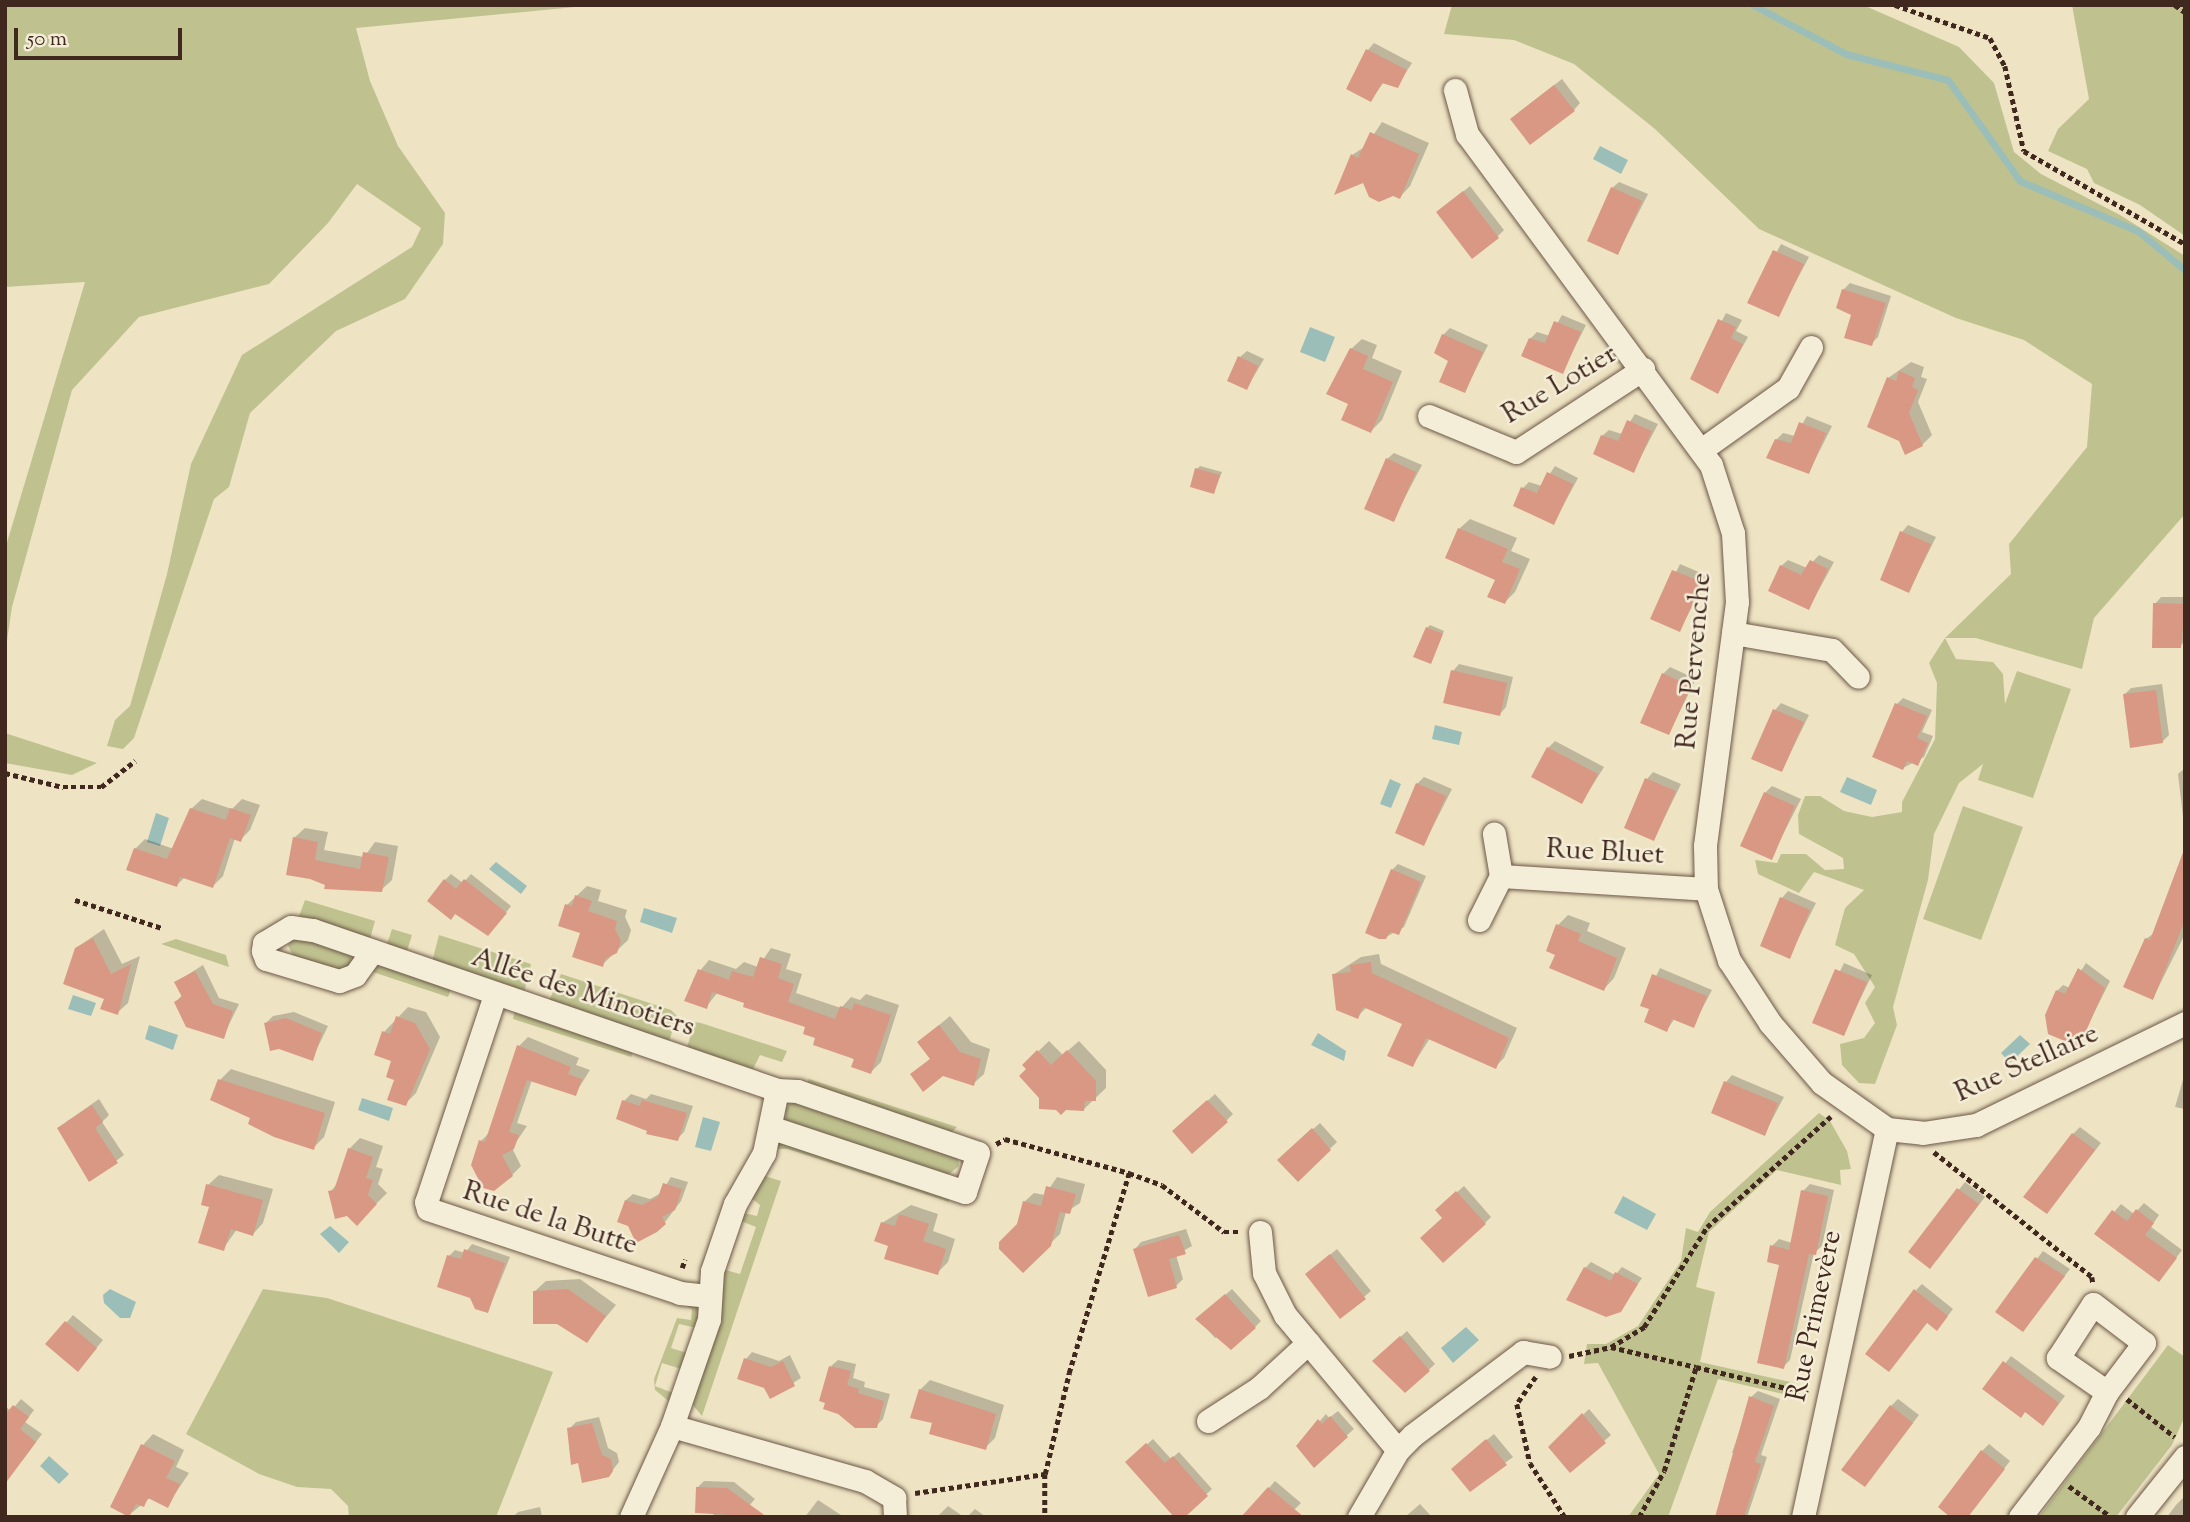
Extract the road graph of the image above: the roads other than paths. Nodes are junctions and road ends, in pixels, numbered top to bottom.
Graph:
1 (1455, 89) dead end
2 (1811, 347) dead end
3 (1643, 369) junction
4 (1429, 416) dead end
5 (1701, 450) junction
6 (1733, 633) junction
7 (1858, 677) dead end
8 (1494, 834) dead end
9 (1501, 876) junction
10 (1706, 889) junction
11 (1479, 920) dead end
12 (371, 953) dead end
13 (495, 995) junction
14 (2185, 1023) edge
15 (776, 1090) junction
16 (772, 1128) junction
17 (1887, 1129) junction
18 (1259, 1231) road end
19 (710, 1296) junction
20 (1308, 1343) junction
21 (1550, 1357) road end
22 (2110, 1390) junction
23 (1208, 1421) dead end
24 (672, 1426) junction
25 (1398, 1450) junction
26 (2185, 1457) edge
27 (894, 1508) edge
28 (631, 1517) edge
29 (1359, 1517) edge
30 (1802, 1517) edge
31 (2020, 1517) edge
32 (2137, 1517) edge

1 - 3 street, Rue Pervenche
2 - 5 street
3 - 4 street, Rue Lotier
3 - 5 street, Rue Pervenche
5 - 6 street, Rue Pervenche
6 - 7 street
6 - 10 street, Rue Pervenche
8 - 9 street
9 - 10 street, Rue Bluet
9 - 11 street
10 - 17 street, Rue Pervenche
12 - 13 street, Allée des Minotiers
13 - 15 street, Allée des Minotiers
13 - 19 street, Rue de la Butte
14 - 17 street, Rue Stellaire
15 - 16 street
15 - 16 street, Allée des Minotiers
16 - 19 street
17 - 30 street, Rue Primevère
18 - 20 street
19 - 24 street
20 - 23 street
20 - 25 street
21 - 25 street
22 - 22 street
22 - 31 street
24 - 27 street
24 - 28 street
25 - 29 street
26 - 32 street

